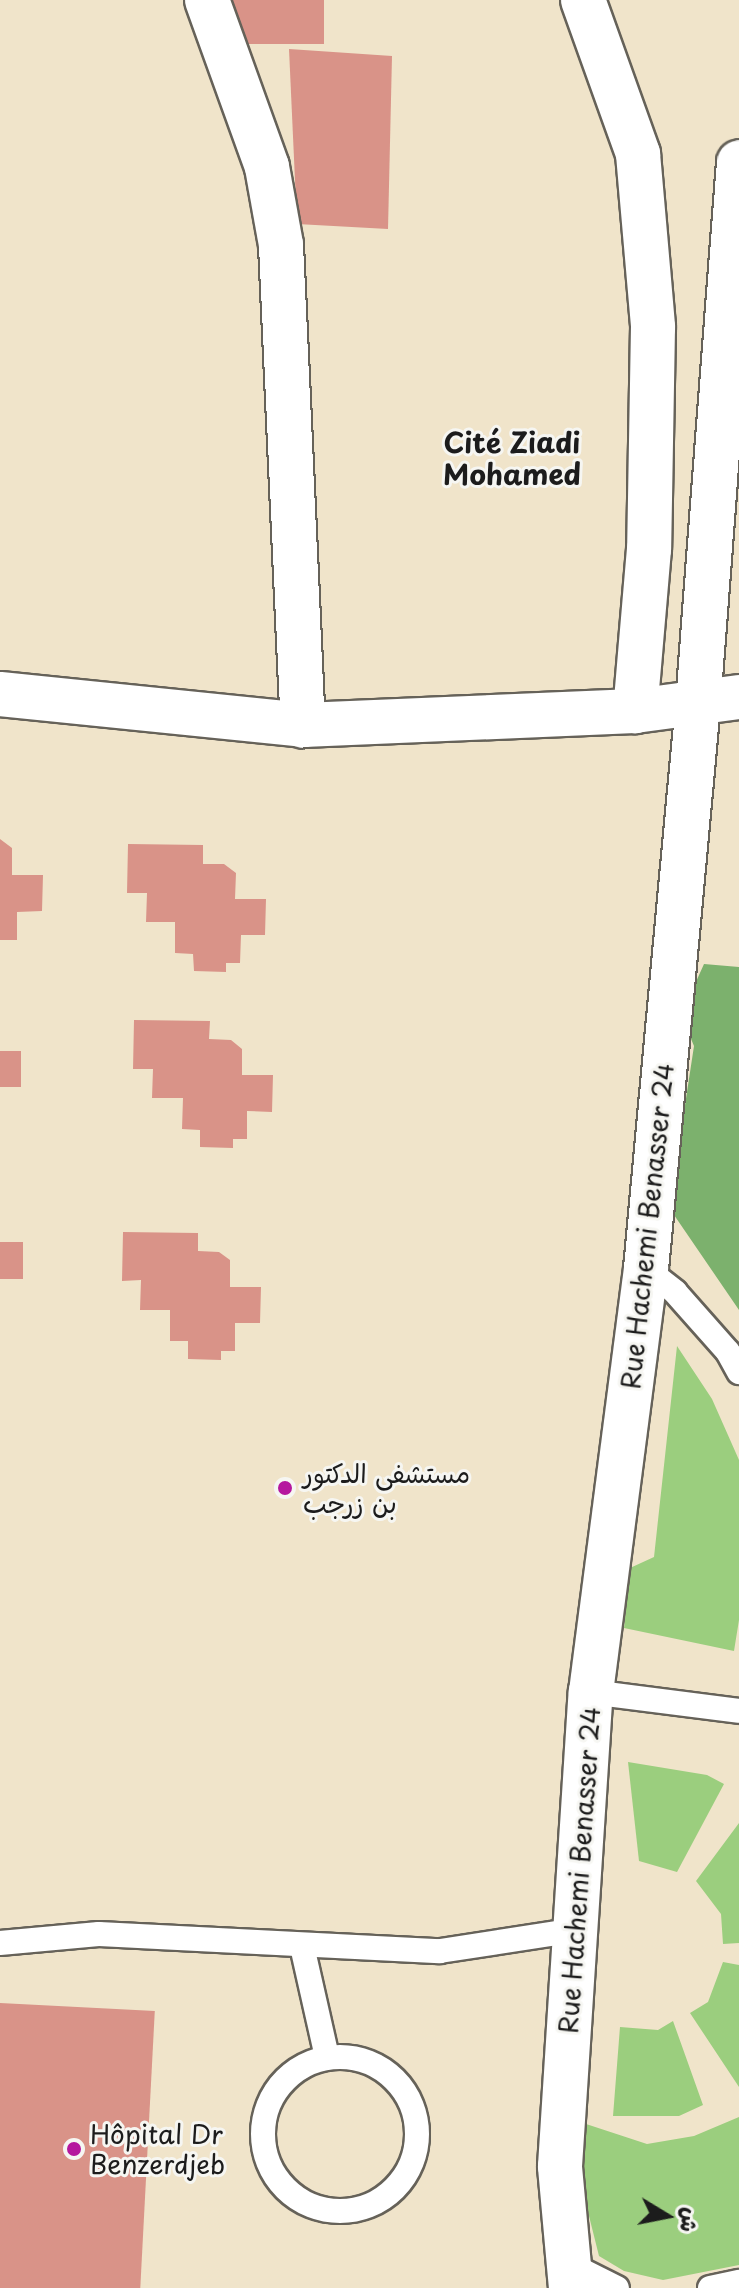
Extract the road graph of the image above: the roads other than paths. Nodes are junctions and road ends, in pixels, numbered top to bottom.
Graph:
1 (207, 0) edge
2 (583, 0) edge
3 (739, 163) edge
4 (724, 502) edge
5 (0, 694) edge
6 (718, 700) edge
7 (635, 711) junction
8 (303, 725) junction
9 (646, 1269) junction
10 (739, 1372) edge
11 (591, 1692) junction
12 (739, 1711) edge
13 (575, 1930) junction
14 (0, 1943) edge
15 (302, 1946) junction
16 (327, 2057) junction
17 (568, 2275) edge
18 (739, 2282) edge
19 (617, 2288) edge
20 (710, 2288) edge

1 - 8 street
2 - 7 street
3 - 4 street, Rue Hachemi Benasser 24
4 - 6 street, Rue Hachemi Benasser 24
5 - 8 street
6 - 7 street
6 - 9 street, Rue Hachemi Benasser 24
7 - 8 street
9 - 10 lane
9 - 11 street, Rue Hachemi Benasser 24
11 - 12 lane
11 - 13 street, Rue Hachemi Benasser 24
13 - 15 lane
13 - 17 street, Rue Hachemi Benasser 24
14 - 15 lane
15 - 16 lane
16 - 16 lane
17 - 19 lane
18 - 20 lane

